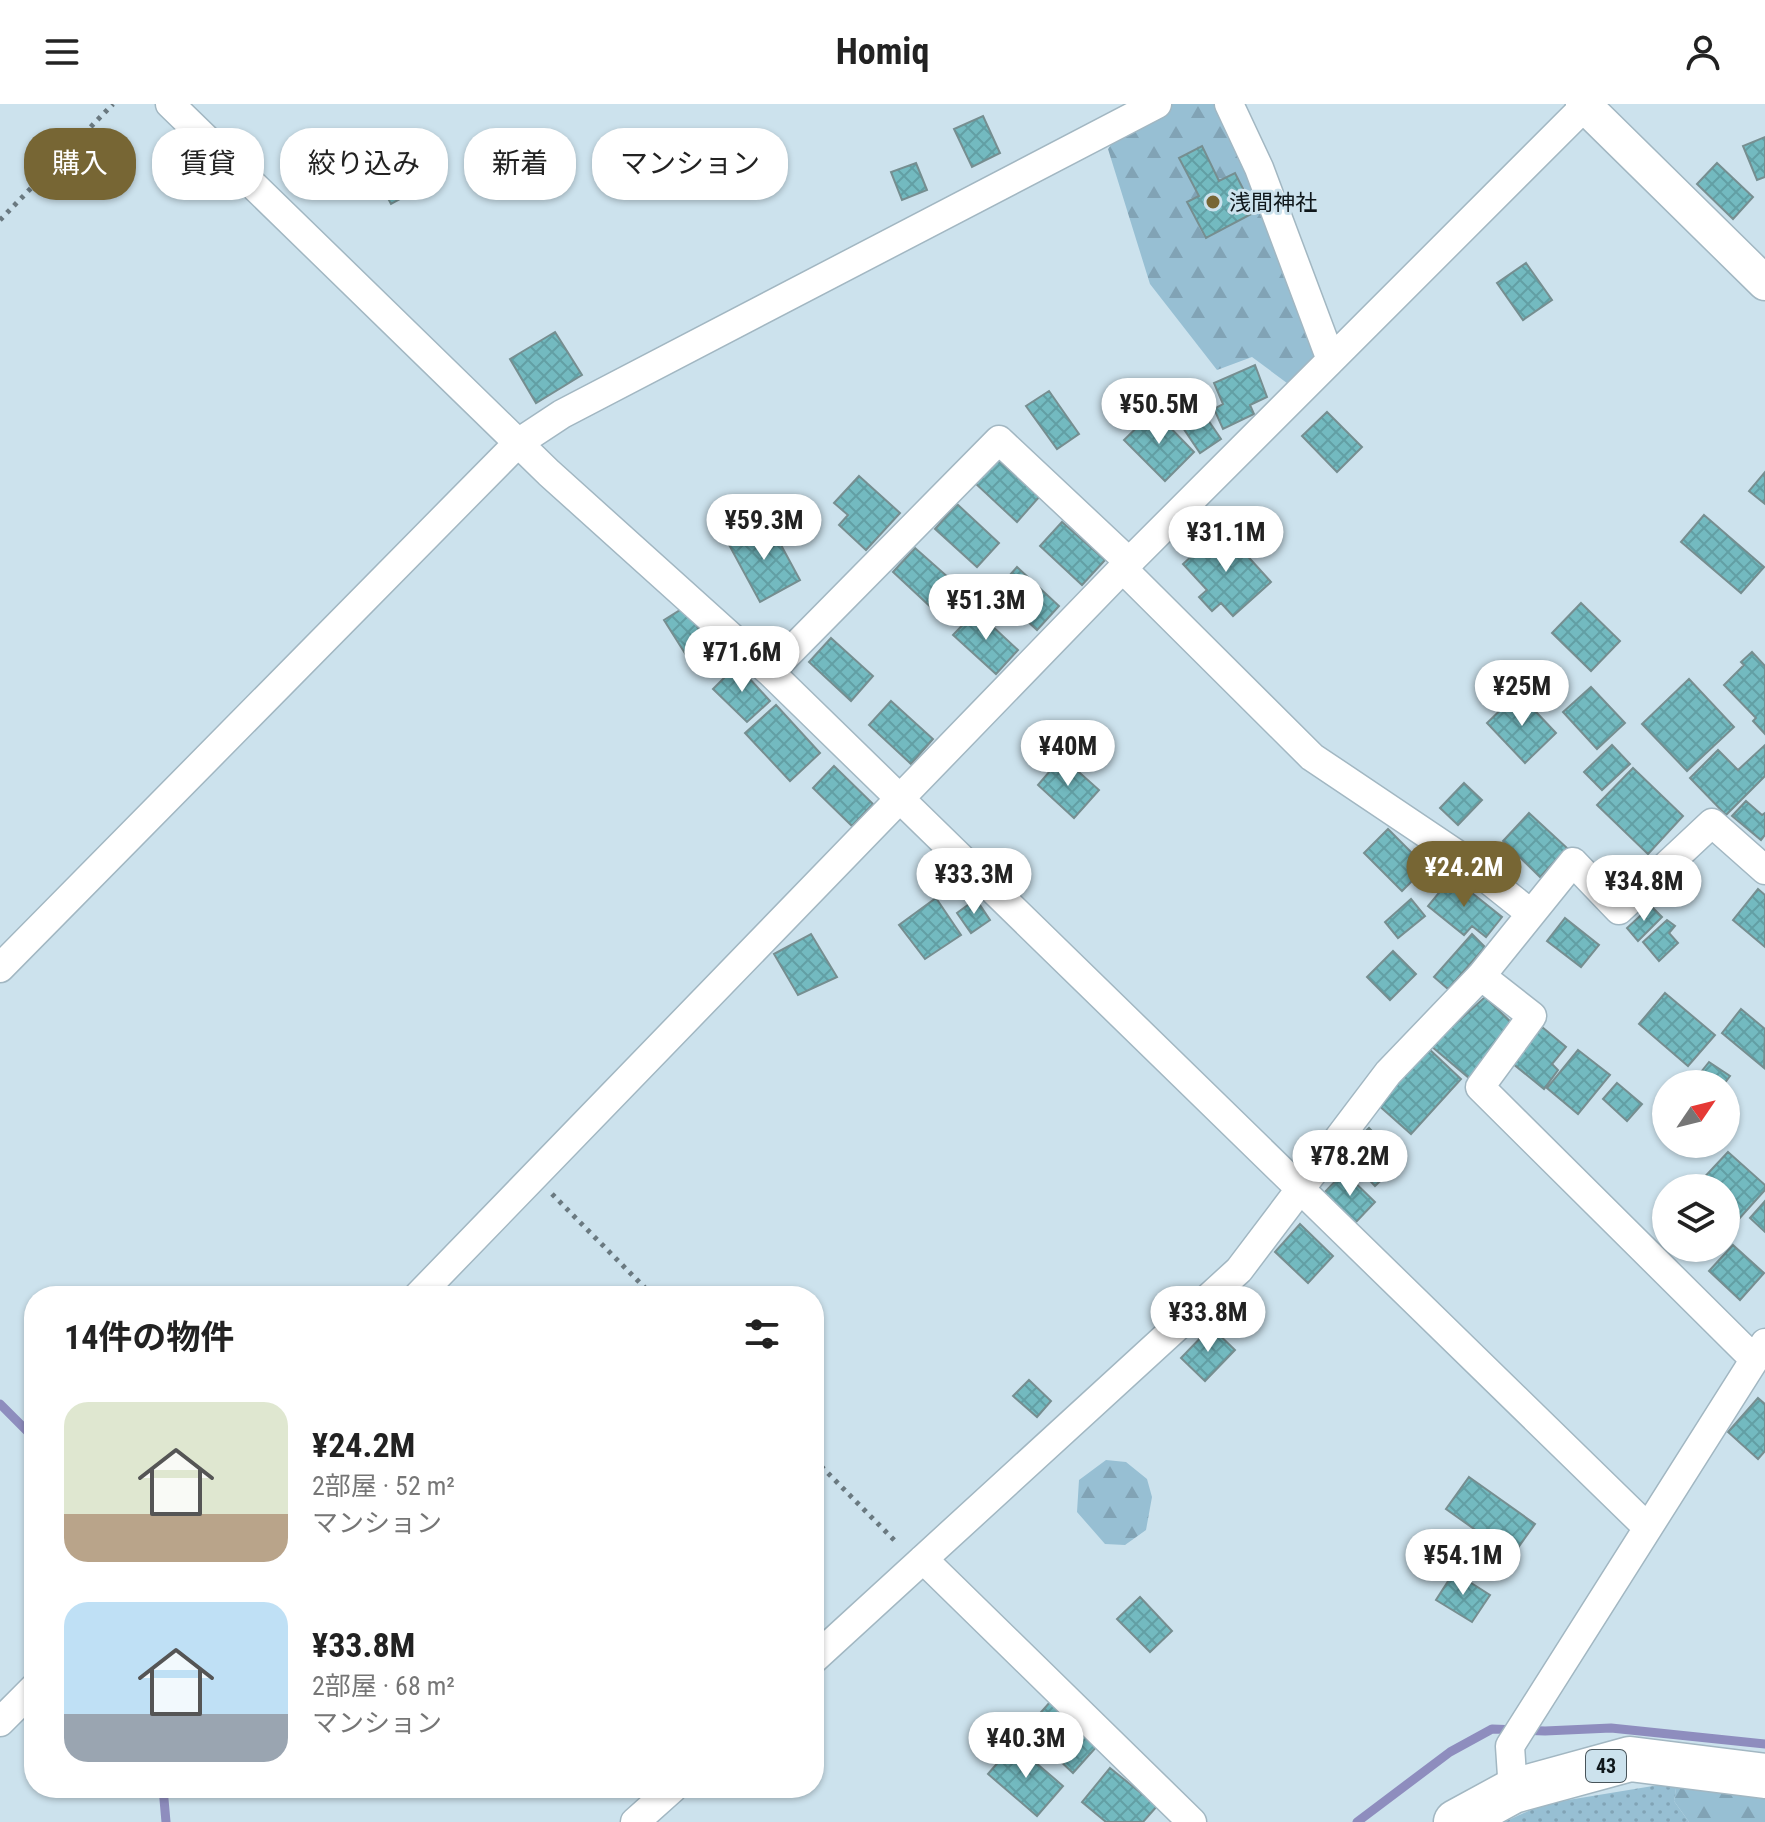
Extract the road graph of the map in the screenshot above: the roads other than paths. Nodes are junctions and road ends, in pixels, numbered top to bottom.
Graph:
1 (170, 104) edge
2 (1157, 104) edge
3 (1229, 104) edge
4 (1585, 105) edge
5 (1765, 283) edge
6 (1331, 360) junction
7 (518, 443) junction
8 (1126, 566) junction
9 (770, 672) junction
10 (902, 800) junction
11 (1765, 870) edge
12 (1530, 913) junction
13 (0, 968) edge
14 (1481, 976) junction
15 (1298, 1189) junction
16 (428, 1286) edge
17 (1762, 1354) edge
18 (1647, 1527) junction
19 (920, 1562) junction
20 (824, 1650) edge
21 (24, 1698) edge
22 (0, 1722) edge
23 (1765, 1776) edge
24 (1513, 1791) junction
25 (662, 1798) edge
26 (635, 1822) edge
27 (1192, 1822) edge
28 (1456, 1822) edge

1 - 7 street
2 - 7 street
3 - 6 street
4 - 5 street
4 - 6 street
6 - 8 street
7 - 9 street
7 - 13 street
8 - 9 street
8 - 10 street
8 - 12 street
9 - 10 street
10 - 15 street
10 - 16 street
11 - 12 street
12 - 14 street
14 - 15 street
14 - 17 street
15 - 18 street
15 - 19 street
17 - 18 street
18 - 24 street
19 - 20 street
19 - 27 street
21 - 22 street
23 - 24 main road, 43
24 - 28 main road, 43
25 - 26 street

